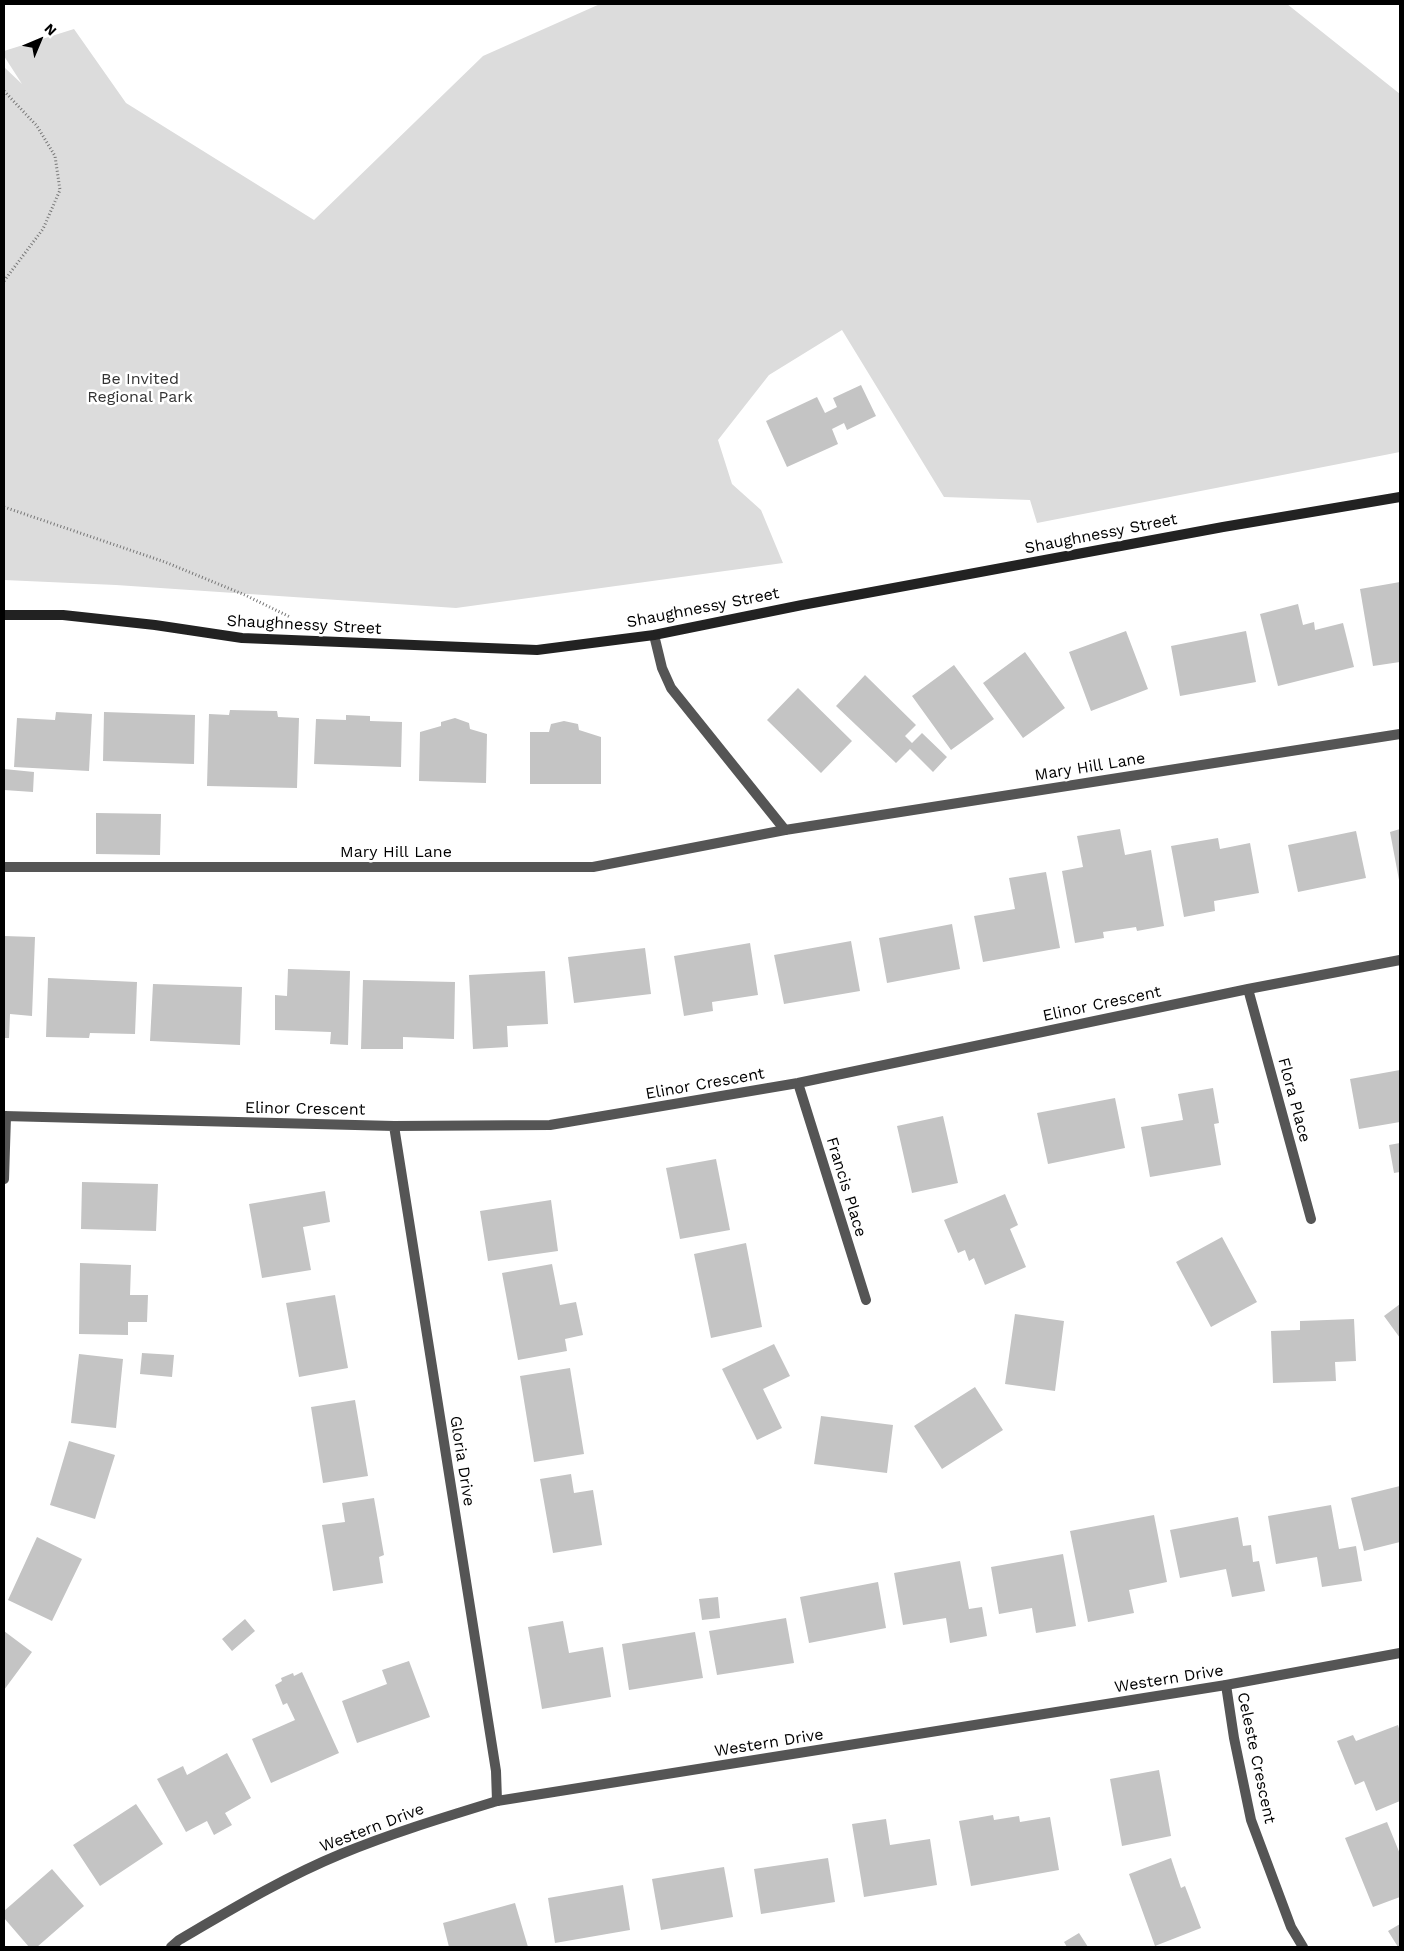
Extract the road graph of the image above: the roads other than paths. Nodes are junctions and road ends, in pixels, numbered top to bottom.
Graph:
1 (1400, 497) edge
2 (4, 615) edge
3 (654, 634) junction
4 (1400, 734) edge
5 (785, 830) junction
6 (4, 866) edge
7 (1400, 960) edge
8 (1248, 989) junction
9 (798, 1083) junction
10 (5, 1116) edge
11 (394, 1126) junction
12 (4, 1179) edge
13 (1311, 1219) dead end
14 (866, 1300) dead end
15 (1400, 1652) edge
16 (1226, 1685) junction
17 (497, 1801) junction
18 (171, 1947) edge
19 (1303, 1947) edge

1 - 3 main road, Shaughnessy Street
2 - 3 main road, Shaughnessy Street
3 - 5 street
4 - 5 street, Mary Hill Lane
5 - 6 street, Mary Hill Lane
7 - 8 street, Elinor Crescent
8 - 9 street, Elinor Crescent
8 - 13 street, Flora Place
9 - 11 street, Elinor Crescent
9 - 14 street, Francis Place
10 - 11 street, Elinor Crescent
10 - 12 street
11 - 17 street, Gloria Drive
15 - 16 street, Western Drive
16 - 17 street, Western Drive
16 - 19 street, Celeste Crescent
17 - 18 street, Western Drive

